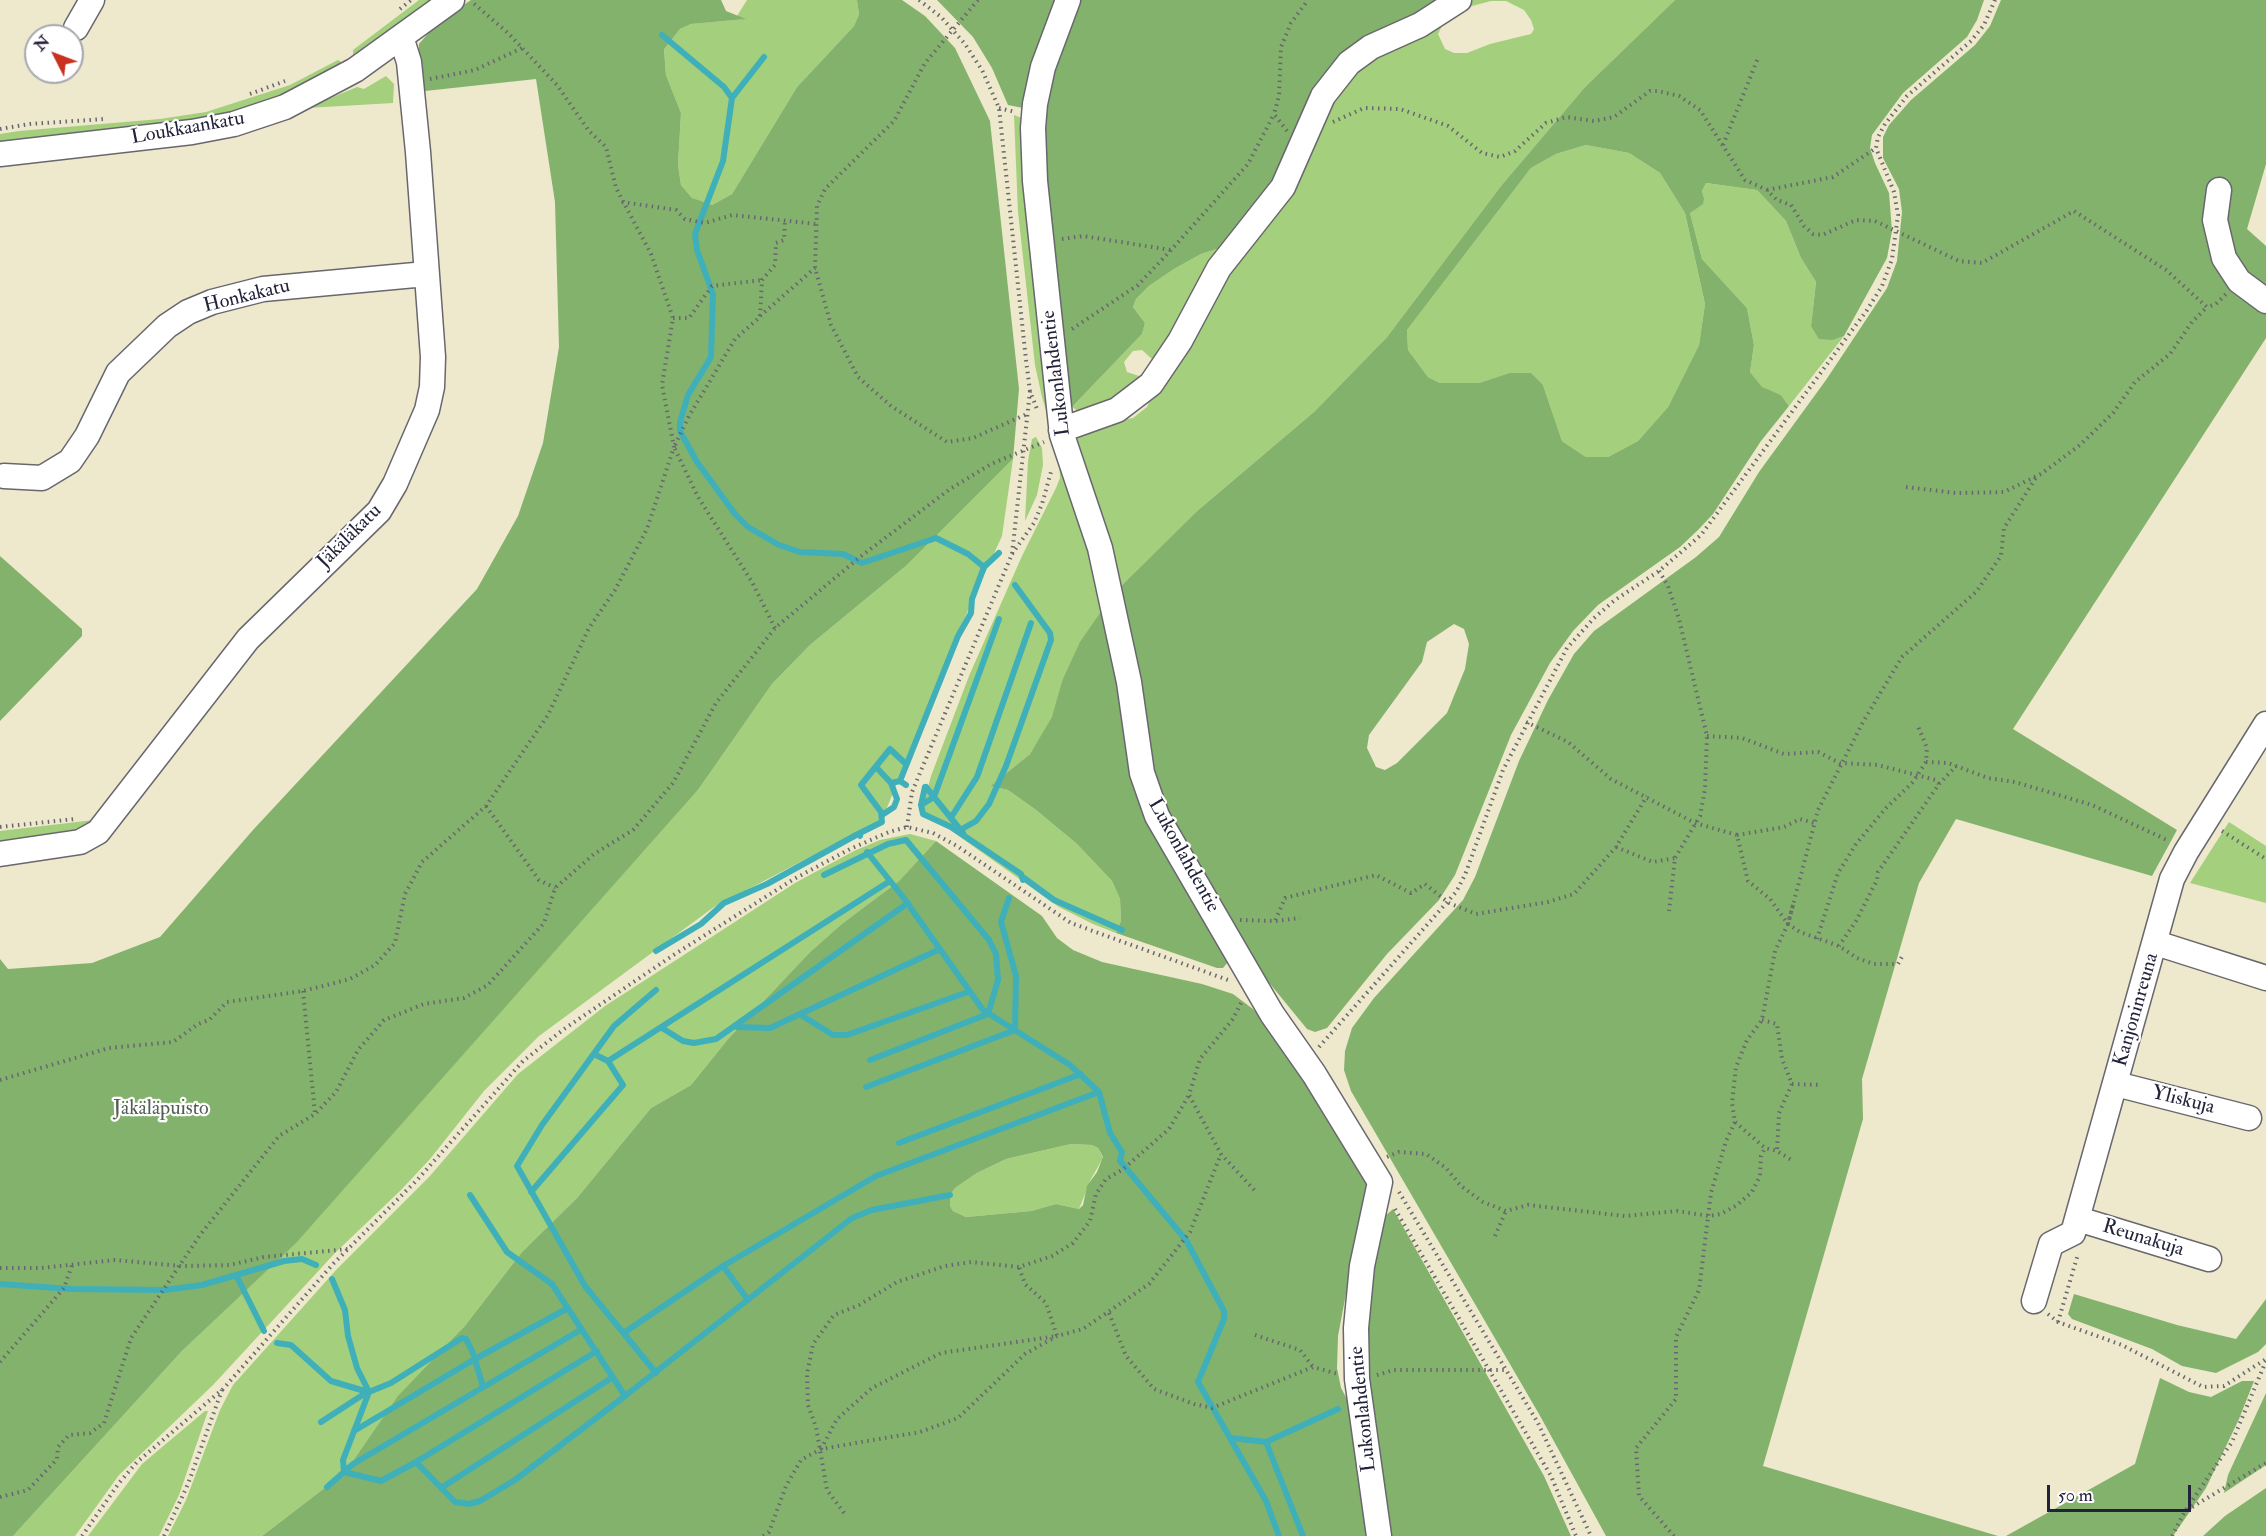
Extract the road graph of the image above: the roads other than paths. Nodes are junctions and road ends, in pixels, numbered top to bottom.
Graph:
1 (92, 0) edge
2 (452, 0) edge
3 (1068, 0) edge
4 (1459, 0) edge
5 (78, 24) edge
6 (396, 27) junction
7 (0, 154) edge
8 (2219, 190) dead end
9 (426, 274) junction
10 (2266, 301) edge
11 (1051, 437) junction
12 (4, 476) dead end
13 (2263, 736) edge
14 (0, 854) edge
15 (2156, 943) junction
16 (2266, 978) edge
17 (2116, 1084) junction
18 (2249, 1118) dead end
19 (2078, 1219) junction
20 (2209, 1259) dead end
21 (2034, 1302) road end
22 (1379, 1536) edge

1 - 5 street
2 - 6 street, Loukkaankatu
3 - 11 street, Lukonlahdentie
4 - 11 street
6 - 7 street, Loukkaankatu
6 - 9 street, Jäkäläkatu
8 - 10 street
9 - 12 street, Honkakatu
9 - 14 street, Jäkäläkatu
11 - 22 street, Lukonlahdentie
13 - 15 street, Kanjoninreuna
15 - 16 street
15 - 17 street, Kanjoninreuna
17 - 18 street, Yliskuja
17 - 19 street, Kanjoninreuna
19 - 20 street, Reunakuja
19 - 21 street, Kanjoninreuna

